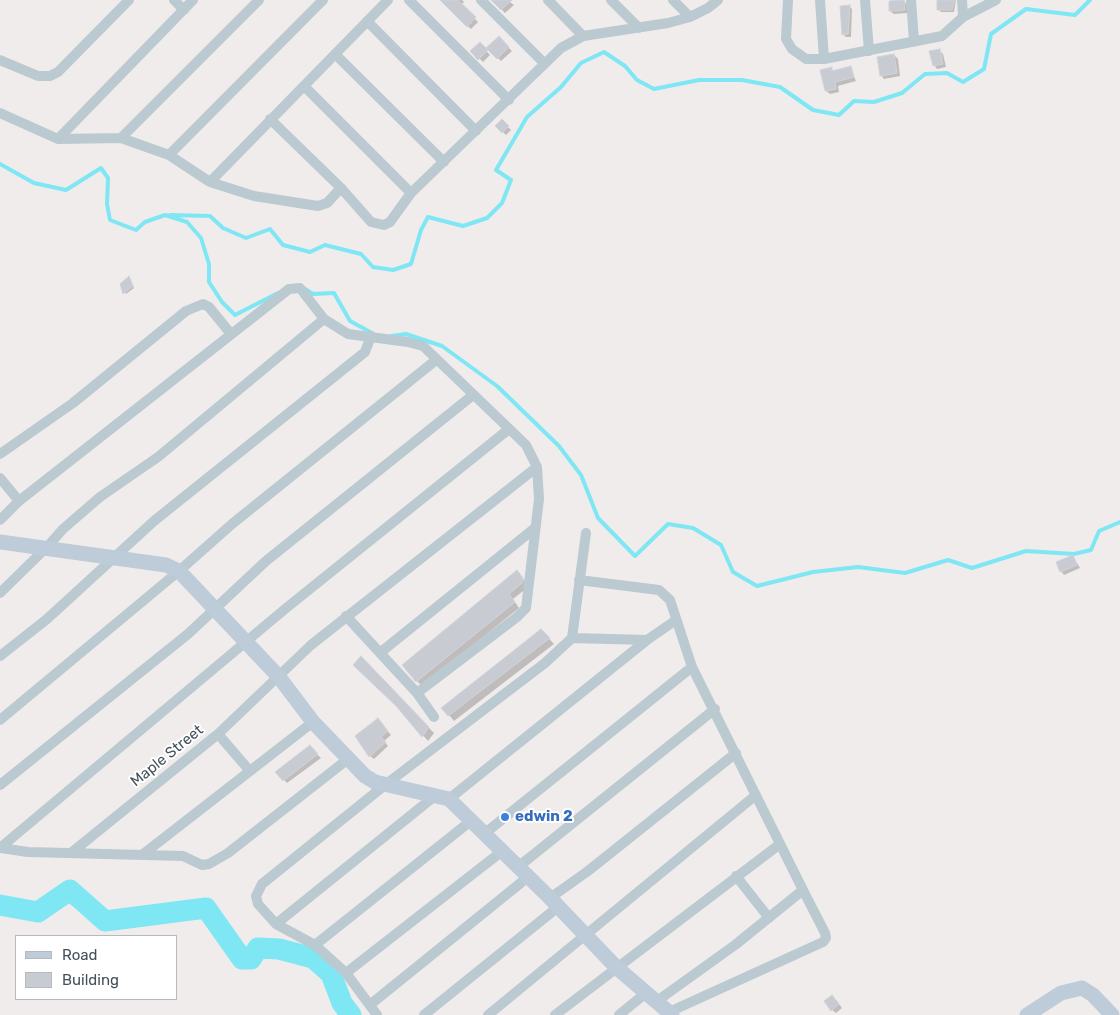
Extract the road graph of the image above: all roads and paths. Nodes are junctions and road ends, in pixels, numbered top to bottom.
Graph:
1 (129, 0) edge
2 (174, 0) edge
3 (193, 0) edge
4 (259, 0) edge
5 (323, 0) edge
6 (388, 0) edge
7 (409, 0) edge
8 (481, 0) edge
9 (548, 0) edge
10 (611, 0) edge
11 (674, 0) edge
12 (718, 0) edge
13 (788, 0) edge
14 (820, 0) edge
15 (865, 0) edge
16 (911, 0) edge
17 (962, 0) edge
18 (996, 0) edge
19 (184, 10) junction
20 (690, 17) junction
21 (963, 17) junction
22 (367, 21) junction
23 (639, 28) junction
24 (583, 36) junction
25 (914, 41) junction
26 (870, 50) junction
27 (335, 54) junction
28 (824, 59) junction
29 (0, 60) edge
30 (544, 63) junction
31 (304, 86) junction
32 (509, 100) junction
33 (0, 113) edge
34 (270, 119) junction
35 (476, 131) junction
36 (121, 138) junction
37 (58, 139) junction
38 (169, 155) junction
39 (444, 162) junction
40 (210, 182) junction
41 (341, 188) junction
42 (411, 194) junction
43 (324, 319) junction
44 (231, 334) junction
45 (371, 336) junction
46 (436, 360) junction
47 (473, 395) junction
48 (509, 429) junction
49 (0, 454) edge
50 (537, 467) junction
51 (0, 478) edge
52 (19, 501) junction
53 (0, 520) edge
54 (535, 528) junction
55 (586, 532) dead end
56 (0, 542) edge
57 (47, 547) junction
58 (115, 558) junction
59 (179, 571) junction
60 (579, 580) junction
61 (0, 593) edge
62 (215, 610) junction
63 (346, 616) junction
64 (676, 620) junction
65 (572, 638) junction
66 (647, 640) junction
67 (246, 643) junction
68 (380, 652) junction
69 (0, 656) edge
70 (692, 667) junction
71 (279, 677) junction
72 (417, 693) junction
73 (715, 709) junction
74 (434, 717) dead end
75 (0, 720) edge
76 (313, 722) junction
77 (218, 734) junction
78 (736, 753) junction
79 (348, 759) junction
80 (249, 770) junction
81 (0, 785) edge
82 (385, 785) junction
83 (756, 795) junction
84 (442, 797) junction
85 (472, 820) junction
86 (484, 834) junction
87 (780, 844) junction
88 (0, 848) edge
89 (501, 852) junction
90 (71, 853) junction
91 (142, 855) junction
92 (523, 872) junction
93 (736, 876) junction
94 (803, 890) junction
95 (554, 903) junction
96 (769, 918) junction
97 (276, 924) junction
98 (586, 934) junction
99 (315, 945) junction
100 (616, 967) junction
101 (346, 973) junction
102 (652, 997) junction
103 (371, 1004) junction
104 (670, 1014) edge
105 (377, 1015) edge
106 (424, 1015) edge
107 (488, 1015) edge
108 (555, 1015) edge
109 (619, 1015) edge
110 (1027, 1015) edge
111 (1112, 1015) edge

1 - 29 street
2 - 19 street
3 - 19 street
4 - 36 street
5 - 38 street
6 - 22 street
7 - 32 street
8 - 30 street
9 - 24 street
10 - 23 street
11 - 20 street
12 - 20 street
13 - 28 street
14 - 28 street
15 - 26 street
16 - 25 street
17 - 21 street
18 - 21 street
19 - 37 street
20 - 23 street
21 - 25 street
22 - 27 street
22 - 35 street
23 - 24 street
24 - 30 street
25 - 26 street
26 - 28 street
27 - 31 street
27 - 39 street
30 - 32 street
31 - 34 street
31 - 42 street
32 - 35 street
33 - 37 street
34 - 40 street
34 - 41 street
35 - 39 street
36 - 37 street
36 - 38 street
38 - 40 street
39 - 42 street
40 - 41 street
41 - 42 street
43 - 44 street
43 - 45 street
43 - 57 street
44 - 49 street
44 - 52 street
45 - 46 street
45 - 58 street
46 - 47 street
46 - 59 street
47 - 48 street
47 - 62 street
48 - 50 street
48 - 67 street
50 - 54 street
50 - 63 street, Maple Street
51 - 52 street
52 - 53 street
54 - 68 street
54 - 72 street
55 - 60 street
56 - 57 street
57 - 58 street
57 - 61 street
58 - 59 street
58 - 69 street
59 - 62 street
59 - 75 street
60 - 64 street
60 - 65 street
62 - 67 street
62 - 81 street
63 - 68 street
63 - 71 street, Maple Street
64 - 66 street
64 - 70 street
65 - 66 street
65 - 82 street
66 - 84 street
67 - 71 street
67 - 88 street
68 - 72 street
70 - 73 street
70 - 86 street
71 - 76 street
71 - 77 street, Maple Street
72 - 74 street
73 - 78 street
73 - 92 street
76 - 79 street
76 - 80 street
77 - 80 street
77 - 90 street, Maple Street
78 - 83 street
78 - 95 street
79 - 82 street
79 - 91 street
80 - 91 street
82 - 84 street
82 - 97 street
83 - 87 street
83 - 98 street
84 - 85 street
84 - 97 street
85 - 86 street
85 - 99 street
86 - 89 street
87 - 93 street
87 - 94 street
88 - 90 street
89 - 92 street
89 - 101 street
90 - 91 street
92 - 95 street
92 - 103 street
93 - 96 street
93 - 100 street
94 - 96 street
94 - 104 street
95 - 98 street
95 - 106 street
96 - 102 street
97 - 99 street
98 - 100 street
98 - 107 street
99 - 101 street
100 - 102 street
100 - 108 street
101 - 103 street
102 - 104 street
102 - 109 street
103 - 105 street
110 - 111 street

